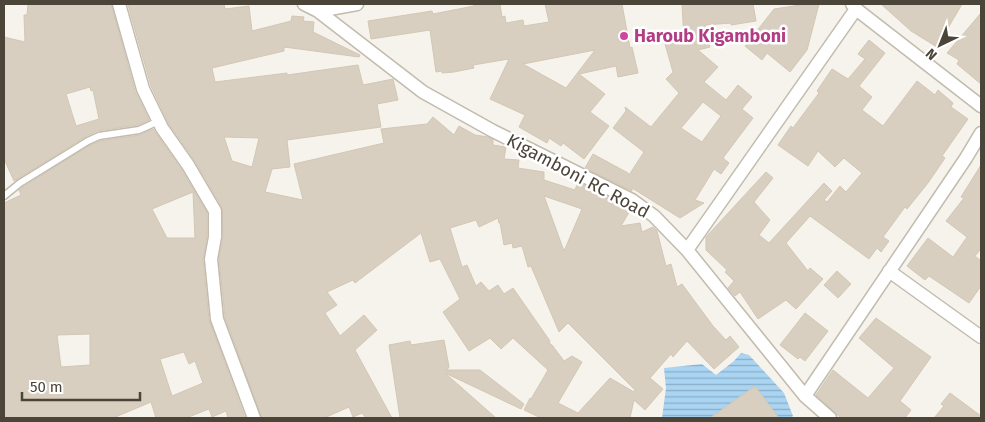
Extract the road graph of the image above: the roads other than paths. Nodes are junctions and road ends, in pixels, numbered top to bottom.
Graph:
1 (119, 4) edge
2 (304, 4) edge
3 (357, 4) edge
4 (854, 6) edge
5 (318, 11) junction
6 (981, 106) edge
7 (159, 121) junction
8 (981, 133) edge
9 (4, 196) edge
10 (687, 250) junction
11 (889, 271) junction
12 (981, 337) edge
13 (805, 396) junction
14 (254, 418) edge
15 (830, 418) edge

1 - 7 street
2 - 5 street, Kigamboni RC Road
3 - 5 street
4 - 6 street
4 - 10 street
5 - 10 street, Kigamboni RC Road
7 - 9 lane
7 - 14 street
8 - 11 street
10 - 13 street, Kigamboni RC Road
11 - 12 street
11 - 13 street
13 - 15 street, Kigamboni RC Road

